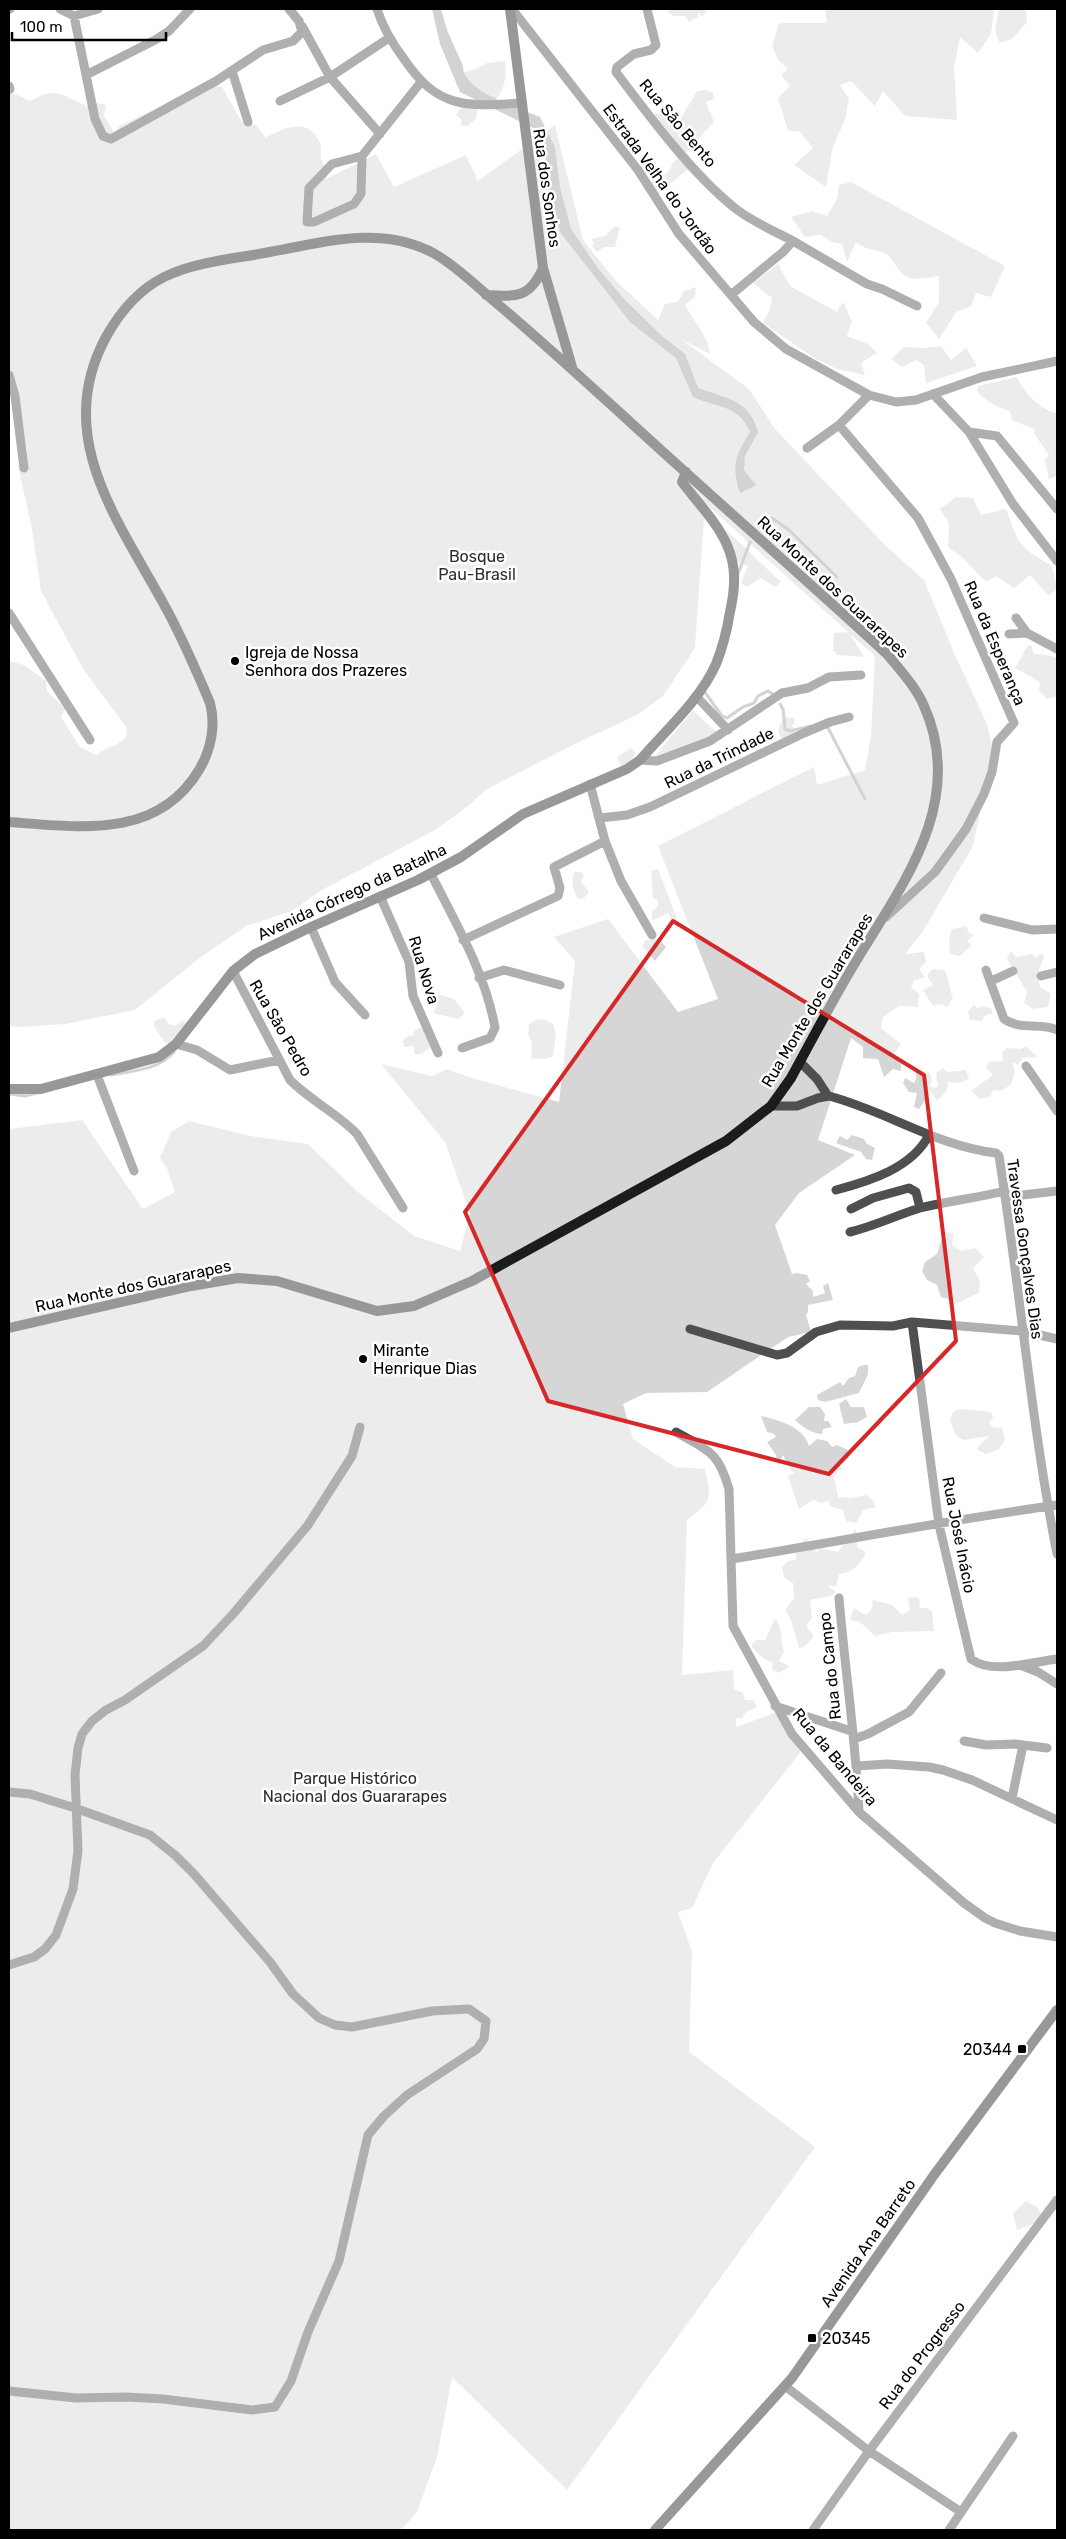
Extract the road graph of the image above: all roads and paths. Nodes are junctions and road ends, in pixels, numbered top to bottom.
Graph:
1 (60, 9) edge
2 (98, 9) edge
3 (190, 9) edge
4 (289, 9) edge
5 (377, 9) edge
6 (511, 9) edge
7 (647, 9) edge
8 (78, 13) edge
9 (302, 26) junction
10 (389, 38) junction
11 (232, 71) junction
12 (88, 74) junction
13 (330, 77) junction
14 (421, 82) junction
15 (280, 101) dead end
16 (518, 105) junction
17 (248, 122) dead end
18 (380, 134) junction
19 (362, 156) junction
20 (792, 241) junction
21 (543, 268) junction
22 (732, 294) junction
23 (486, 295) junction
24 (916, 306) dead end
25 (1057, 361) edge
26 (573, 368) junction
27 (9, 375) edge
28 (934, 394) junction
29 (869, 395) junction
30 (839, 425) junction
31 (970, 432) junction
32 (807, 448) dead end
33 (24, 468) dead end
34 (686, 472) junction
35 (1057, 509) edge
36 (1057, 561) edge
37 (9, 613) edge
38 (1016, 618) dead end
39 (1027, 633) junction
40 (1009, 634) dead end
41 (1057, 648) edge
42 (861, 675) dead end
43 (699, 698) junction
44 (849, 717) dead end
45 (728, 730) junction
46 (90, 740) dead end
47 (640, 760) junction
48 (590, 784) junction
49 (600, 818) junction
50 (9, 822) edge
51 (606, 841) junction
52 (431, 874) junction
53 (380, 896) junction
54 (984, 918) dead end
55 (880, 923) junction
56 (311, 926) junction
57 (1057, 929) edge
58 (652, 935) dead end
59 (463, 940) junction
60 (986, 970) dead end
61 (233, 971) junction
62 (1013, 971) dead end
63 (1057, 972) edge
64 (1041, 976) dead end
65 (479, 978) junction
66 (991, 981) junction
67 (560, 985) dead end
68 (365, 1015) dead end
69 (1057, 1030) edge
70 (176, 1044) junction
71 (462, 1048) dead end
72 (438, 1053) dead end
73 (279, 1060) junction
74 (800, 1062) junction
75 (1026, 1066) dead end
76 (97, 1075) junction
77 (9, 1089) edge
78 (828, 1096) junction
79 (771, 1106) junction
80 (1057, 1110) edge
81 (929, 1135) junction
82 (134, 1171) dead end
83 (836, 1190) dead end
84 (1057, 1191) edge
85 (1005, 1194) junction
86 (403, 1208) dead end
87 (920, 1208) junction
88 (851, 1209) dead end
89 (850, 1232) dead end
90 (912, 1322) junction
91 (9, 1328) edge
92 (690, 1328) dead end
93 (1022, 1331) junction
94 (1057, 1339) edge
95 (360, 1427) dead end
96 (676, 1432) dead end
97 (1052, 1506) edge
98 (939, 1525) junction
99 (1057, 1554) edge
100 (732, 1559) junction
101 (838, 1598) dead end
102 (1057, 1659) edge
103 (1018, 1664) junction
104 (941, 1673) dead end
105 (1057, 1684) edge
106 (775, 1706) junction
107 (852, 1735) junction
108 (964, 1741) dead end
109 (1023, 1745) junction
110 (1046, 1748) dead end
111 (857, 1766) junction
112 (9, 1792) edge
113 (1012, 1798) junction
114 (75, 1808) junction
115 (858, 1812) junction
116 (1057, 1820) edge
117 (1057, 1937) edge
118 (9, 1965) edge
119 (1057, 2010) edge
120 (1057, 2200) edge
121 (785, 2386) junction
122 (9, 2390) edge
123 (1013, 2436) dead end
124 (869, 2451) junction
125 (961, 2512) junction
126 (655, 2530) edge
127 (813, 2530) edge
128 (949, 2530) edge

1 - 8 street
2 - 8 street
3 - 12 street
4 - 9 street
5 - 10 street
6 - 16 main road, Rua dos Sonhos
6 - 22 street, Estrada Velha do Jordão
7 - 20 street, Rua São Bento
8 - 12 street
9 - 11 street
9 - 13 street
10 - 13 street
10 - 14 street
11 - 12 street
11 - 17 street
13 - 15 street
13 - 18 street
14 - 16 street
14 - 18 street
16 - 21 main road, Rua dos Sonhos
18 - 19 street
19 - 19 street
20 - 22 street
20 - 24 street, Rua São Bento
21 - 23 main road
21 - 26 main road, Rua dos Sonhos
22 - 29 street, Estrada Velha do Jordão
23 - 26 main road, Rua Monte dos Guararapes
23 - 50 main road, Rua Monte dos Guararapes
25 - 28 street, Estrada Velha do Jordão
26 - 34 main road, Rua Monte dos Guararapes
27 - 33 street
28 - 29 street, Estrada Velha do Jordão
28 - 31 street
29 - 30 street
30 - 32 street
30 - 55 street, Rua da Esperança
31 - 35 street
31 - 36 street
34 - 43 main road, Avenida Córrego da Batalha
34 - 55 main road, Rua Monte dos Guararapes
37 - 46 street
38 - 39 street
39 - 40 street
39 - 41 street
42 - 45 street
43 - 45 street
43 - 47 main road, Avenida Córrego da Batalha
44 - 49 street, Rua da Trindade
45 - 47 street
47 - 48 main road, Avenida Córrego da Batalha
48 - 49 street
48 - 52 main road, Avenida Córrego da Batalha
49 - 51 street
51 - 58 street
51 - 59 street
52 - 53 main road, Avenida Córrego da Batalha
52 - 59 street
53 - 56 main road, Avenida Córrego da Batalha
53 - 72 street, Rua Nova
54 - 57 street
55 - 74 main road, Rua Monte dos Guararapes
56 - 61 main road, Avenida Córrego da Batalha
56 - 68 street
59 - 65 street
60 - 66 street
61 - 70 main road, Avenida Córrego da Batalha
61 - 73 street, Rua São Pedro
62 - 66 street
63 - 64 street
65 - 67 street
65 - 71 street
66 - 69 street
70 - 73 street
70 - 76 main road, Avenida Córrego da Batalha
73 - 86 street, Rua São Pedro
74 - 78 street
74 - 79 main road, Rua Monte dos Guararapes
75 - 80 street
76 - 77 main road, Avenida Córrego da Batalha
76 - 82 street
78 - 79 street
78 - 81 street, Travessa Gonçalves Dias
79 - 91 main road, Rua Monte dos Guararapes
81 - 83 street
81 - 85 street, Travessa Gonçalves Dias
84 - 85 street
85 - 87 street
85 - 93 street, Travessa Gonçalves Dias
87 - 88 street
87 - 89 street
90 - 92 street
90 - 93 street
90 - 98 street, Rua José Inácio
93 - 94 street
93 - 97 street, Travessa Gonçalves Dias
95 - 114 street
96 - 100 street, Rua da Bandeira
97 - 98 street
97 - 99 street, Travessa Gonçalves Dias
98 - 100 street
98 - 103 street, Rua José Inácio
100 - 106 street, Rua da Bandeira
101 - 107 street, Rua do Campo
102 - 103 street
103 - 105 street
104 - 107 street
106 - 107 street, Rua do Campo
106 - 115 street, Rua da Bandeira
107 - 111 street, Rua do Campo
108 - 109 street
109 - 110 street
109 - 113 street
111 - 113 street
111 - 115 street, Rua do Campo
112 - 114 street
113 - 116 street
114 - 118 street
114 - 122 street
115 - 117 street, Rua da Bandeira
119 - 121 main road, Avenida Ana Barreto
120 - 124 street, Rua do Progresso
121 - 124 street
121 - 126 main road, Avenida Ana Barreto
123 - 125 street
124 - 125 street
124 - 127 street, Rua do Progresso
125 - 128 street

